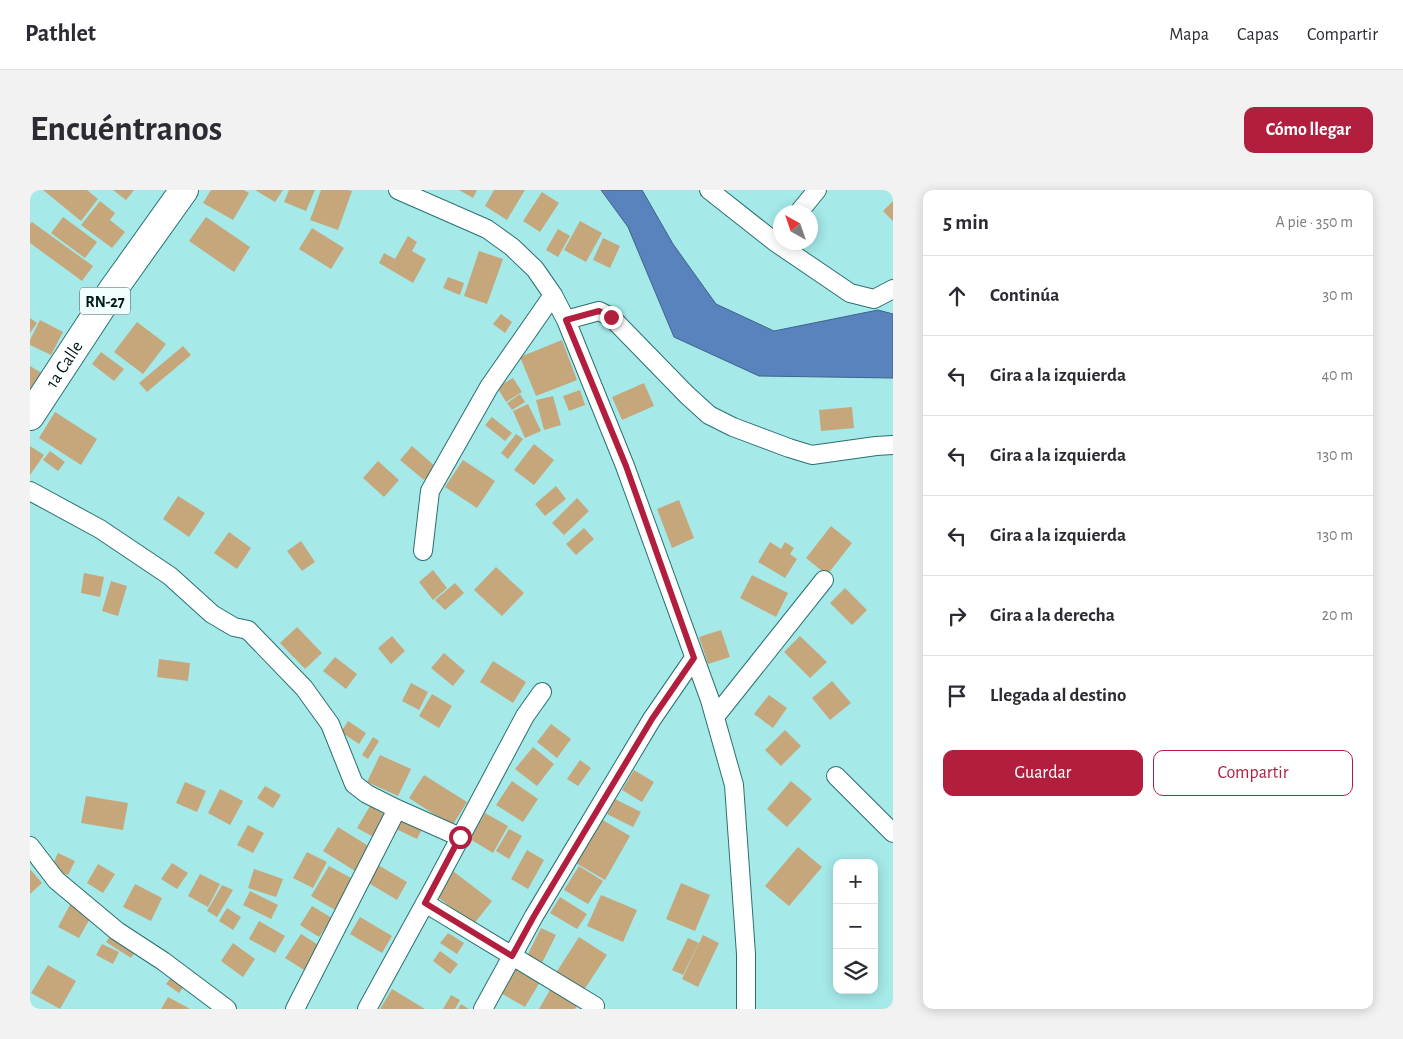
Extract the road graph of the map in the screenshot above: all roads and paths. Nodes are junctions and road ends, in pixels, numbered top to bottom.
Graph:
1 (184, 190) edge
2 (398, 190) edge
3 (709, 190) edge
4 (817, 190) edge
5 (805, 205) edge
6 (773, 235) edge
7 (793, 250) edge
8 (893, 289) edge
9 (552, 294) junction
10 (566, 320) junction
11 (30, 416) edge
12 (893, 445) edge
13 (30, 491) edge
14 (423, 551) dead end
15 (824, 580) dead end
16 (694, 658) junction
17 (542, 692) dead end
18 (715, 717) junction
19 (836, 776) dead end
20 (397, 809) junction
21 (893, 832) edge
22 (460, 837) junction
23 (30, 846) edge
24 (425, 903) junction
25 (512, 956) junction
26 (595, 1006) dead end
27 (227, 1009) edge
28 (295, 1009) edge
29 (367, 1009) edge
30 (483, 1009) edge
31 (746, 1009) edge

1 - 11 main road, 1a Calle / RN-27
2 - 9 street
3 - 6 street
4 - 5 street
7 - 8 street
9 - 10 street
9 - 14 street
10 - 12 street
10 - 16 street
13 - 20 street
15 - 18 street
16 - 18 street
16 - 25 street
17 - 22 street
18 - 31 street
19 - 21 street
20 - 22 street
20 - 28 street
22 - 24 street
23 - 27 street
24 - 25 street
24 - 29 street
25 - 26 street
25 - 30 street

